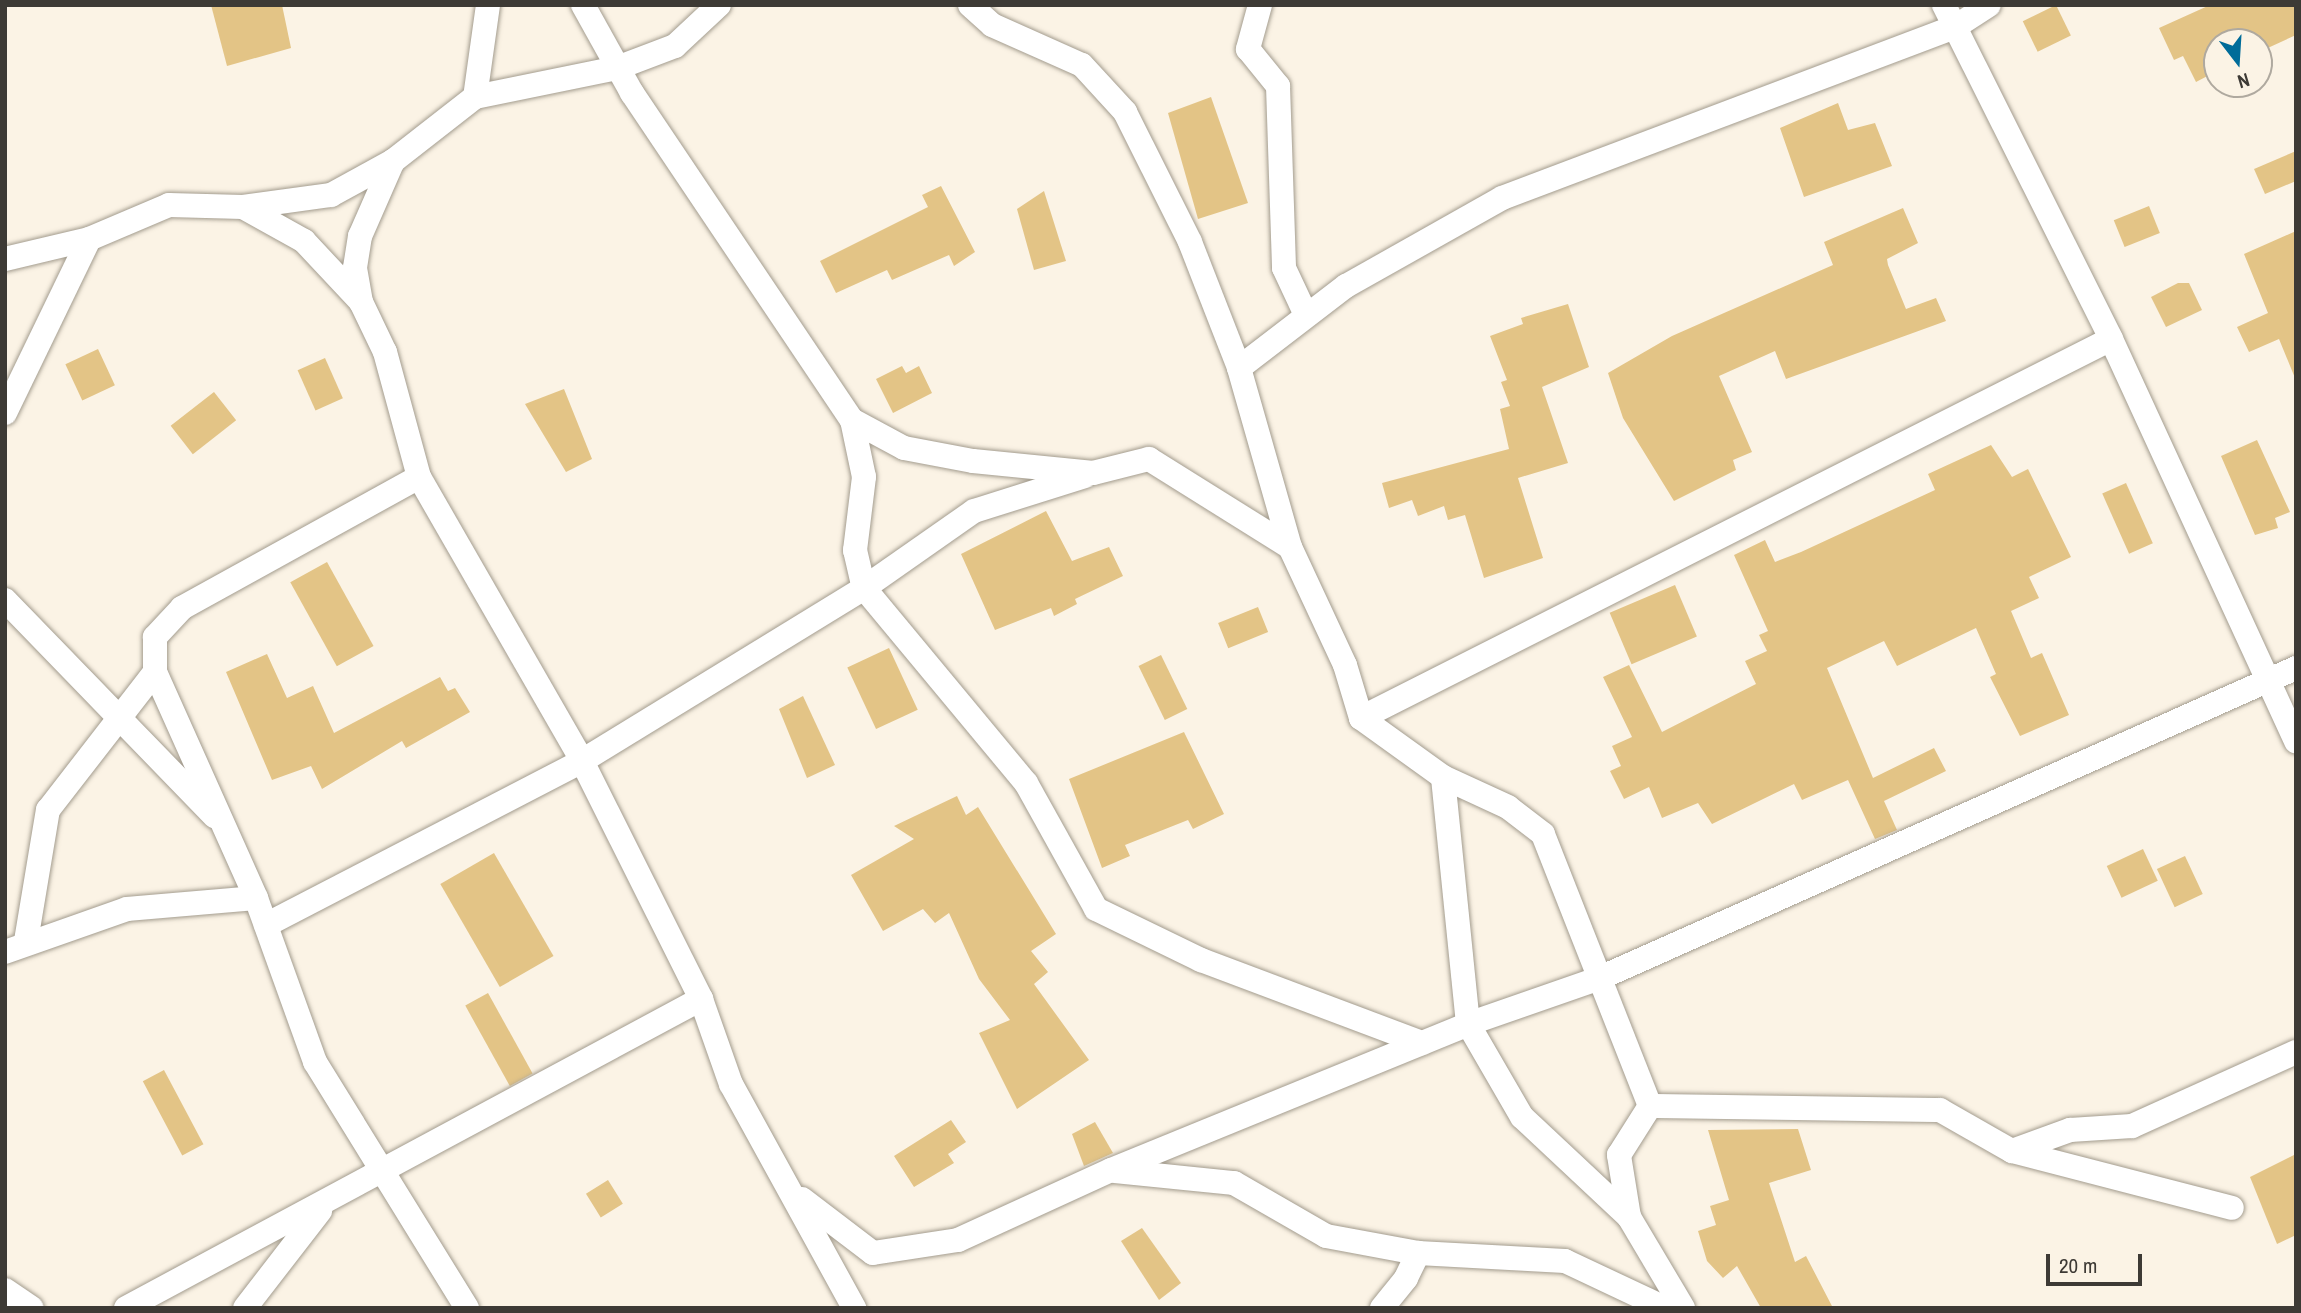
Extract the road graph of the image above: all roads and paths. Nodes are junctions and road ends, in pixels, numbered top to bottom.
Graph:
1 (488, 5) edge
2 (583, 5) edge
3 (719, 5) edge
4 (970, 5) edge
5 (1260, 5) edge
6 (1989, 5) edge
7 (1949, 16) edge
8 (617, 68) junction
9 (475, 97) junction
10 (393, 160) junction
11 (243, 207) junction
12 (89, 239) junction
13 (5, 259) edge
14 (361, 302) junction
15 (1306, 314) junction
16 (2111, 339) junction
17 (1240, 368) junction
18 (5, 413) edge
19 (852, 420) junction
20 (1093, 473) junction
21 (419, 477) junction
22 (1290, 547) junction
23 (864, 588) junction
24 (5, 600) edge
25 (2296, 668) edge
26 (155, 672) junction
27 (2269, 681) junction
28 (1361, 718) junction
29 (119, 719) junction
30 (2296, 742) edge
31 (582, 761) junction
32 (1443, 777) junction
33 (225, 828) junction
34 (256, 898) junction
35 (266, 925) junction
36 (16, 946) edge
37 (1600, 978) junction
38 (701, 999) junction
39 (1468, 1024) junction
40 (1422, 1043) junction
41 (2296, 1052) edge
42 (1650, 1106) junction
43 (2012, 1151) junction
44 (1111, 1170) junction
45 (387, 1172) junction
46 (796, 1194) junction
47 (324, 1205) junction
48 (2232, 1208) dead end
49 (1629, 1217) junction
50 (1418, 1252) junction
51 (5, 1290) edge
52 (32, 1308) edge
53 (126, 1308) edge
54 (245, 1308) edge
55 (467, 1308) edge
56 (854, 1308) edge
57 (1381, 1308) edge
58 (1665, 1308) edge
59 (1684, 1308) edge

1 - 9 street
2 - 8 street
3 - 8 street
4 - 17 street
5 - 15 street
6 - 7 street
7 - 15 street
7 - 16 street
8 - 9 street
8 - 19 street
9 - 10 street
10 - 11 street
10 - 14 street
11 - 12 street
11 - 14 street
12 - 13 street
12 - 18 street
14 - 21 street
15 - 17 street
16 - 27 street
16 - 28 street
17 - 22 street
19 - 20 street
19 - 23 street
20 - 22 street
20 - 23 street
21 - 26 street
21 - 31 street
22 - 28 street
23 - 31 street
23 - 40 street
24 - 29 street
25 - 27 street
26 - 29 street
26 - 33 street
27 - 30 street
27 - 37 street
28 - 32 street
29 - 33 street
29 - 36 street
31 - 35 street
31 - 38 street
32 - 37 street
32 - 39 street
33 - 34 street
34 - 35 street
34 - 36 street
35 - 45 street
37 - 39 street
37 - 42 street
38 - 45 street
38 - 46 street
39 - 40 street
39 - 49 street
40 - 44 street
41 - 43 street
42 - 43 street
42 - 49 street
43 - 48 street
44 - 46 street
44 - 50 street
45 - 47 street
45 - 55 street
46 - 56 street
47 - 53 street
47 - 54 street
49 - 59 street
50 - 57 street
50 - 58 street
51 - 52 street

